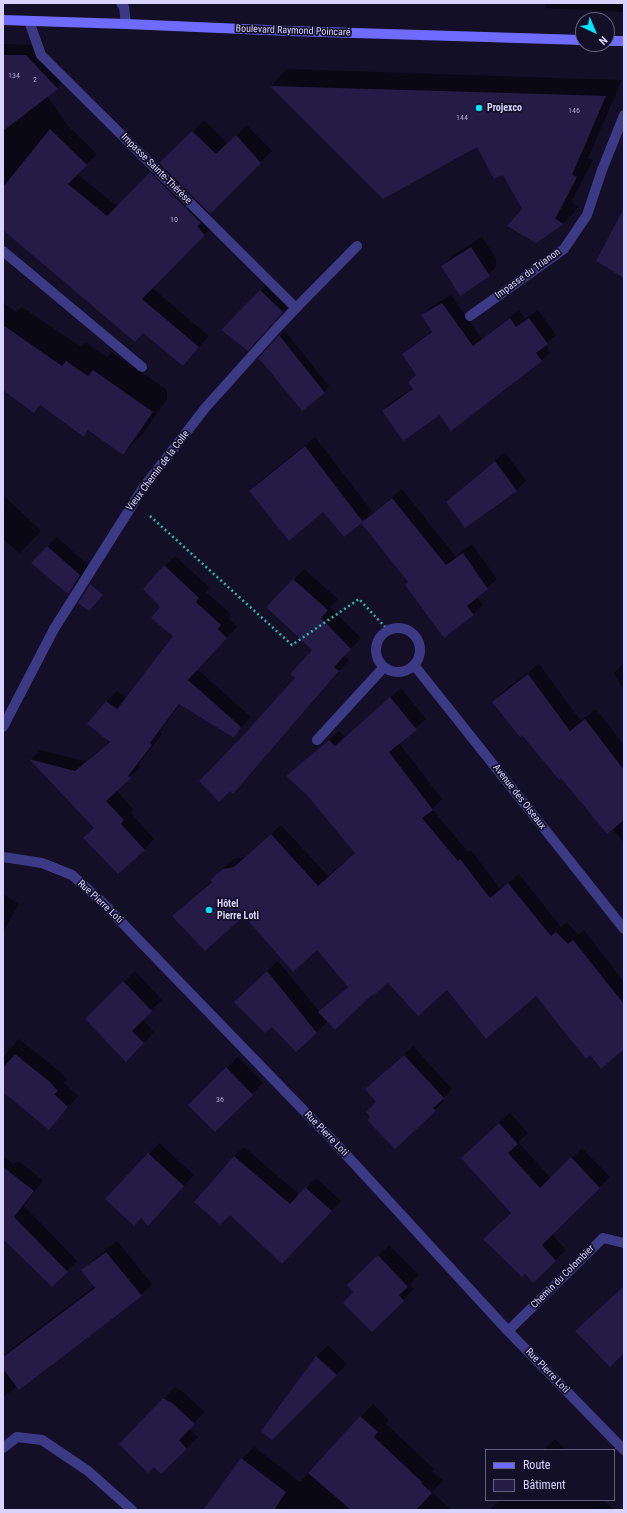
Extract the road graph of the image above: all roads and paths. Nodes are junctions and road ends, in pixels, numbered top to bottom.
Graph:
1 (121, 3) edge
2 (3, 20) edge
3 (29, 22) junction
4 (126, 24) junction
5 (575, 40) edge
6 (624, 115) edge
7 (357, 246) dead end
8 (3, 251) edge
9 (296, 308) junction
10 (470, 316) dead end
11 (142, 368) dead end
12 (135, 500) junction
13 (388, 630) junction
14 (414, 664) junction
15 (384, 668) junction
16 (3, 727) edge
17 (318, 740) dead end
18 (3, 857) edge
19 (624, 929) edge
20 (624, 1242) edge
21 (508, 1331) junction
22 (3, 1448) edge
23 (624, 1450) edge
24 (132, 1510) edge

1 - 4 street
2 - 3 main road, Boulevard Raymond Poincaré
3 - 4 main road, Boulevard Raymond Poincaré
3 - 9 street, Impasse Sainte-Thérèse
4 - 5 main road, Boulevard Raymond Poincaré
6 - 10 street, Impasse du Trianon
7 - 9 street, Vieux Chemin de la Colle
8 - 11 street
9 - 12 street, Vieux Chemin de la Colle
12 - 13 path
12 - 16 street, Vieux Chemin de la Colle
13 - 14 street
13 - 15 street
14 - 15 street
14 - 19 street, Avenue des Oiseaux
15 - 17 street
18 - 21 street, Rue Pierre Loti
20 - 21 street, Chemin du Colombier
21 - 23 street, Rue Pierre Loti
22 - 24 street

